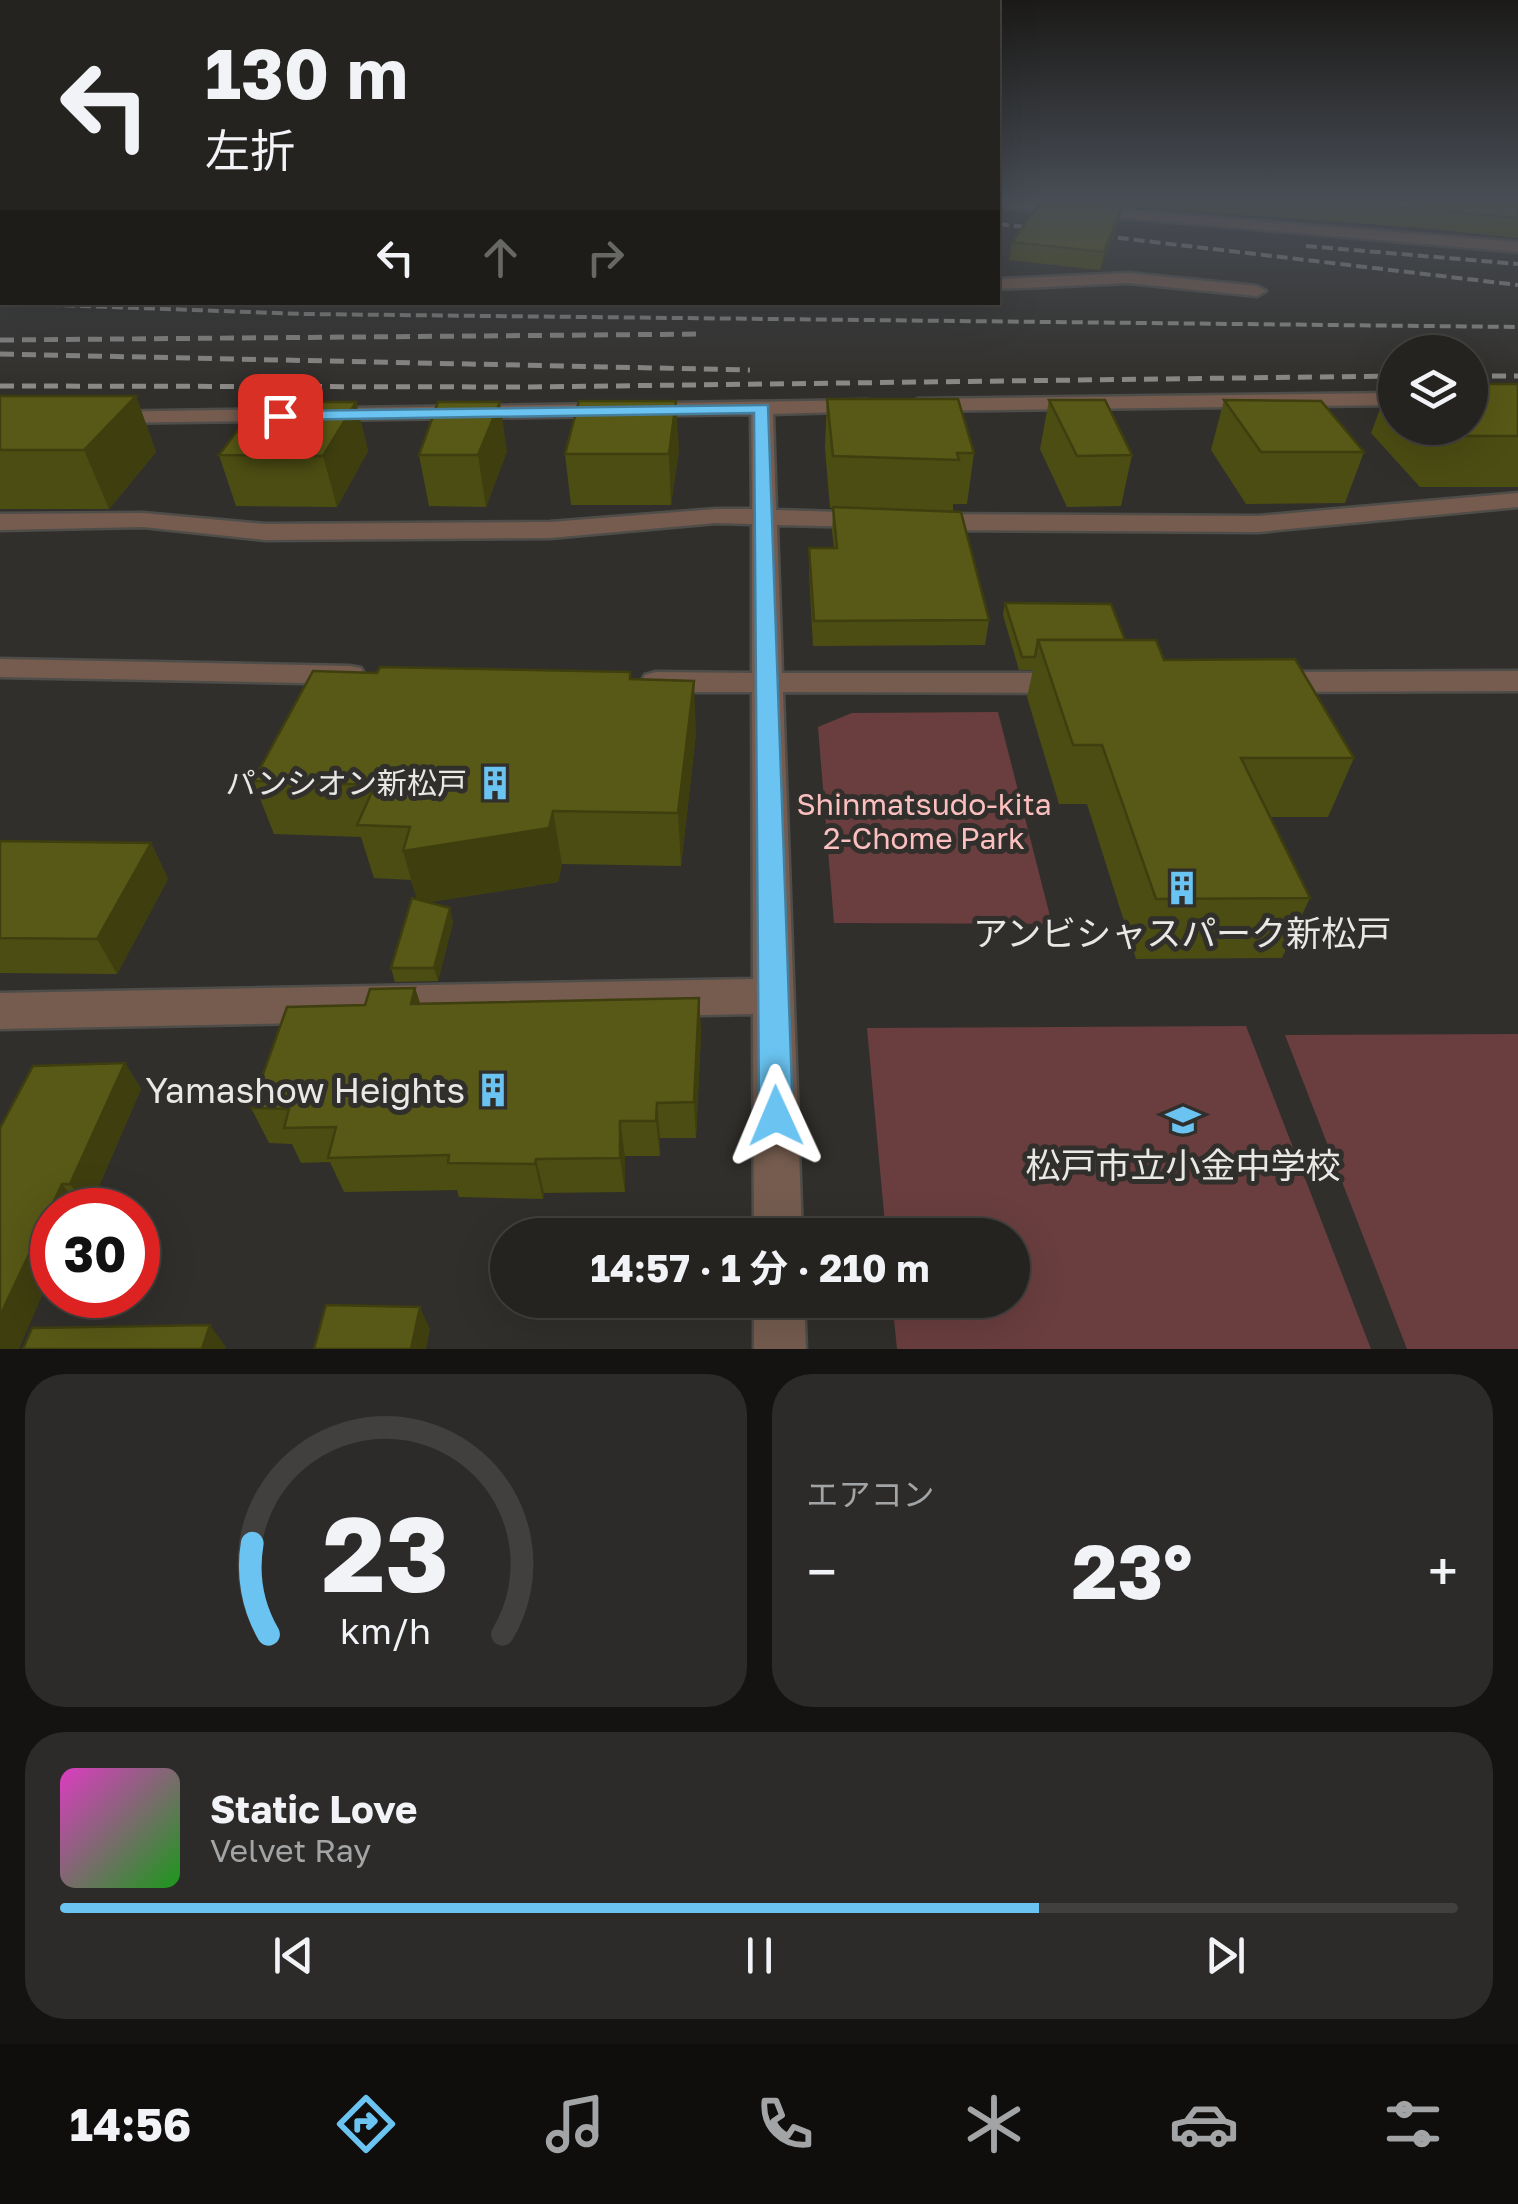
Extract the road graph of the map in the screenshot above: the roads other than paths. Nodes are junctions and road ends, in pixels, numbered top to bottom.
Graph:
1 (1000, 284) edge
2 (1257, 292) dead end
3 (1378, 399) edge
4 (762, 408) junction
5 (90, 417) edge
6 (1518, 500) edge
7 (765, 516) junction
8 (0, 522) edge
9 (0, 668) edge
10 (382, 676) edge
11 (1518, 681) edge
12 (634, 682) edge
13 (1238, 682) edge
14 (1102, 683) edge
15 (770, 684) junction
16 (774, 996) junction
17 (0, 1011) edge
18 (778, 1218) edge
19 (779, 1318) edge
20 (780, 1349) edge

1 - 2 street
3 - 4 street
4 - 5 street
4 - 7 street
6 - 7 street
7 - 8 street
7 - 15 street
9 - 10 street
11 - 13 street
12 - 15 street
14 - 15 street
15 - 16 street
16 - 17 street
16 - 18 street
19 - 20 street

